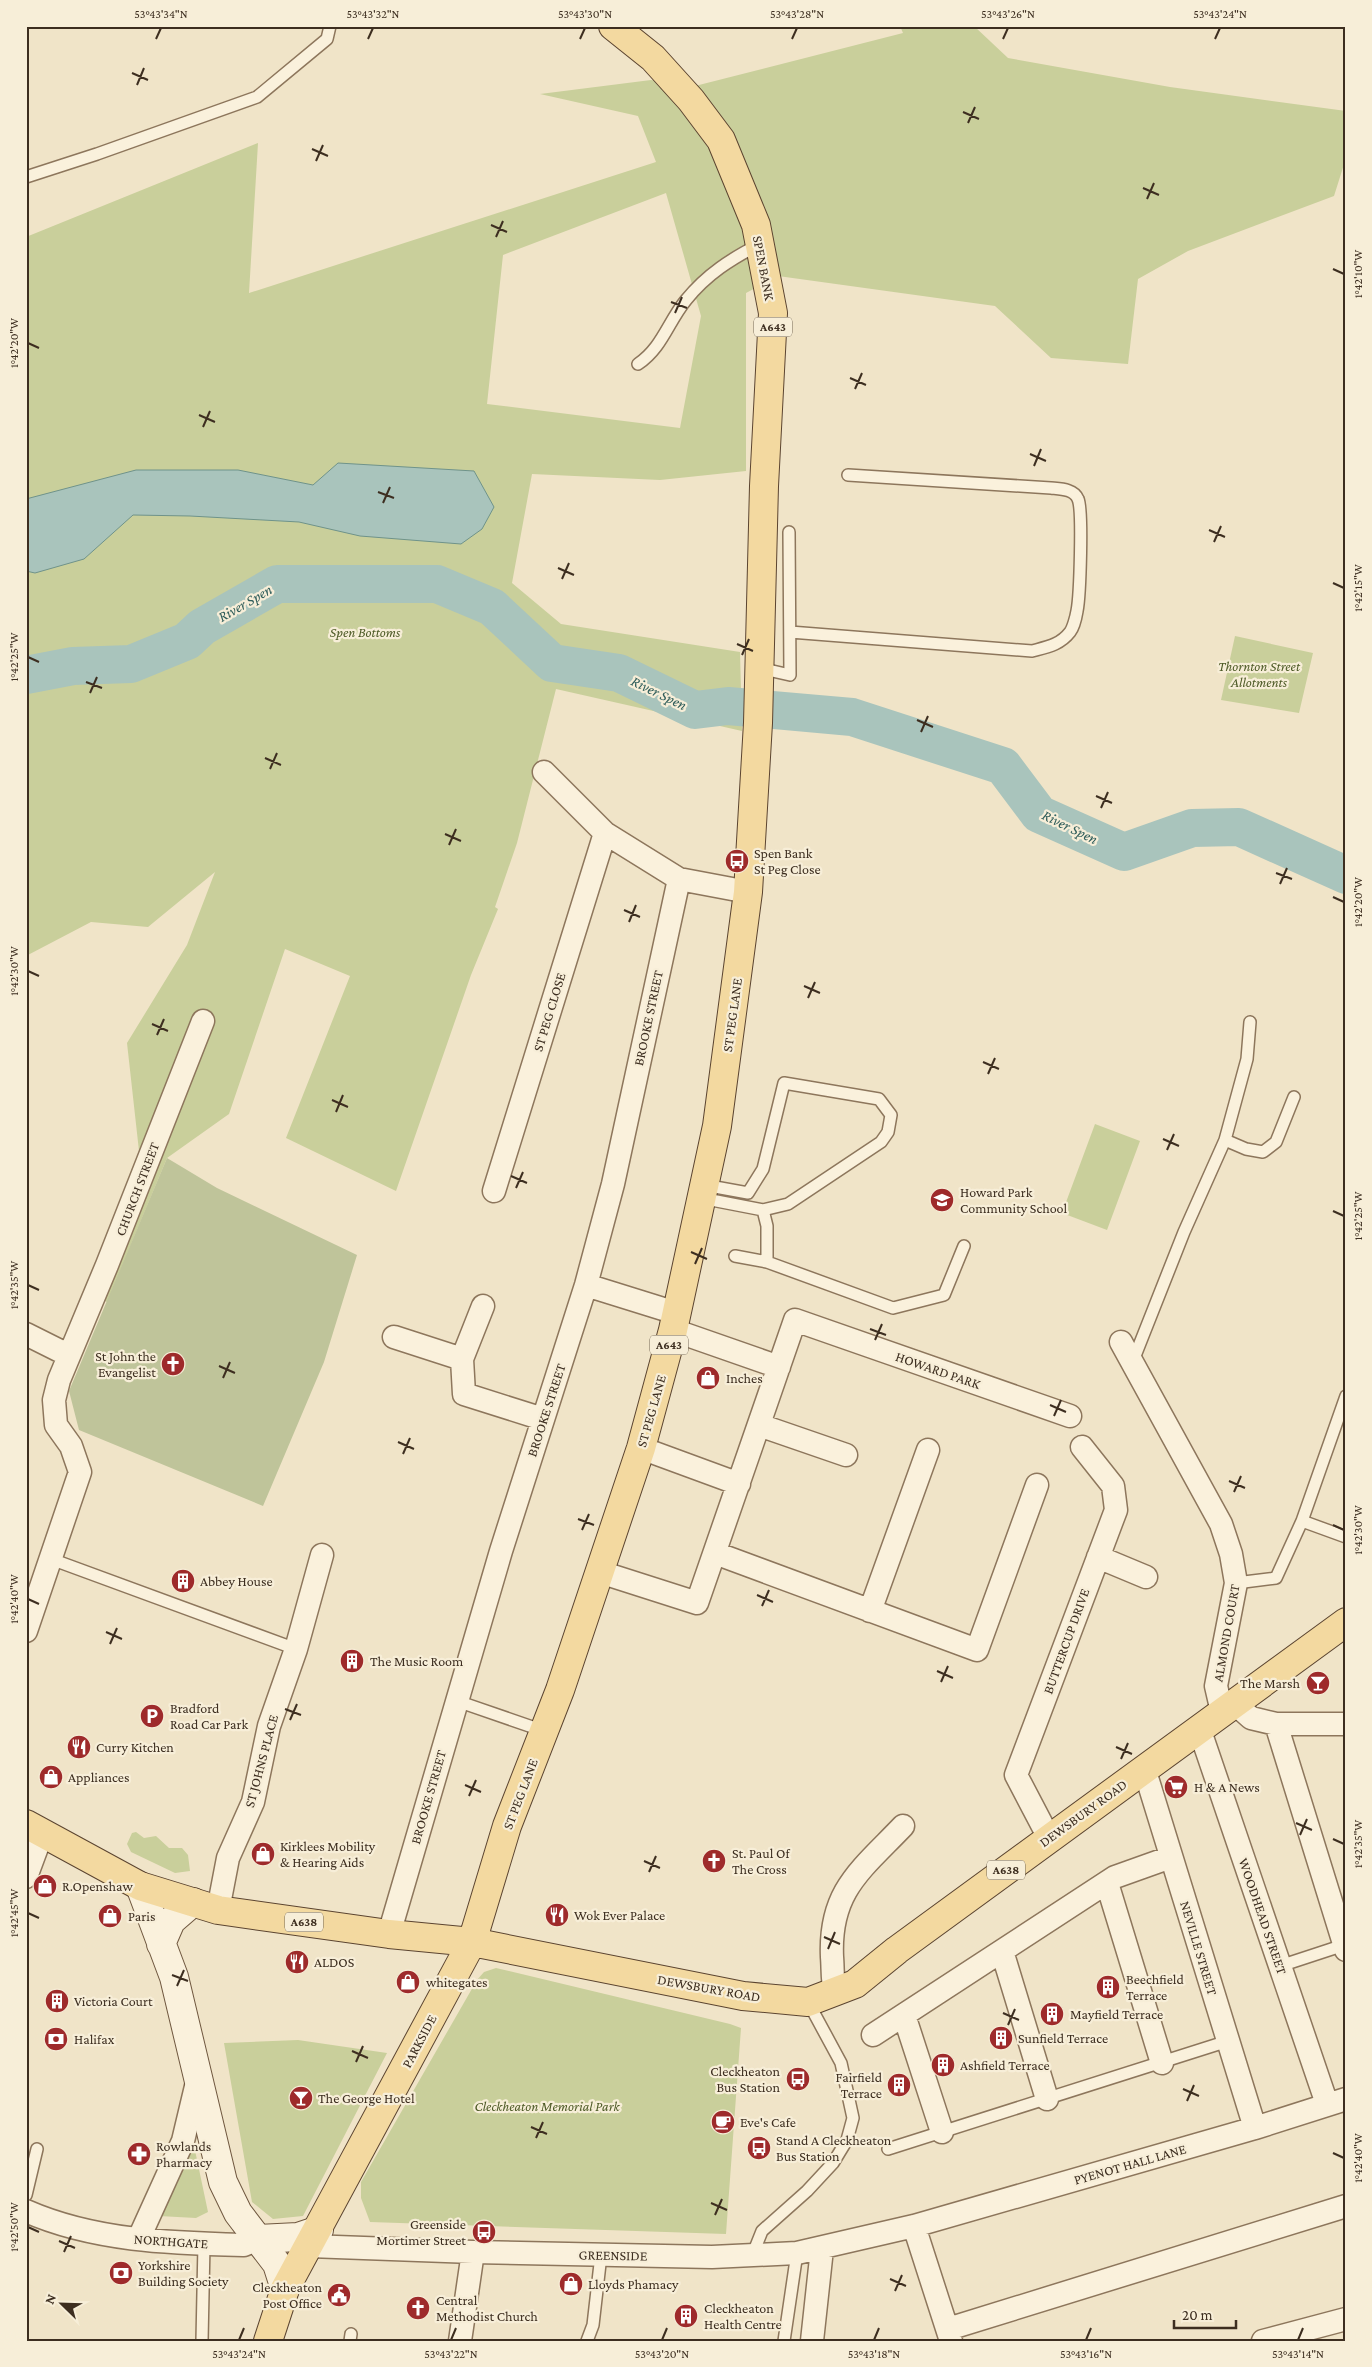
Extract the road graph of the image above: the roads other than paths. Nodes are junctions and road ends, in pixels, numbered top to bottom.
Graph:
1 (330, 26) edge
2 (613, 26) edge
3 (26, 177) edge
4 (760, 244) junction
5 (638, 364) dead end
6 (848, 475) dead end
7 (789, 532) dead end
8 (790, 632) junction
9 (758, 674) junction
10 (544, 772) dead end
11 (605, 833) junction
12 (679, 879) junction
13 (748, 892) junction
14 (203, 1021) dead end
15 (1250, 1022) dead end
16 (1294, 1097) dead end
17 (1224, 1140) junction
18 (494, 1192) dead end
19 (703, 1192) junction
20 (763, 1210) junction
21 (964, 1246) dead end
22 (735, 1256) dead end
23 (767, 1262) junction
24 (586, 1285) junction
25 (484, 1306) dead end
26 (675, 1321) junction
27 (26, 1334) edge
28 (394, 1336) dead end
29 (1121, 1342) dead end
30 (68, 1355) junction
31 (462, 1359) junction
32 (1132, 1363) junction
33 (779, 1367) junction
34 (1346, 1396) edge
35 (1070, 1416) dead end
36 (543, 1419) junction
37 (759, 1425) junction
38 (1082, 1447) dead end
39 (641, 1448) junction
40 (928, 1450) dead end
41 (846, 1455) dead end
42 (738, 1484) junction
43 (1037, 1484) dead end
44 (1302, 1521) junction
45 (1346, 1538) edge
46 (715, 1553) junction
47 (322, 1555) dead end
48 (1098, 1557) junction
49 (51, 1559) junction
50 (600, 1572) junction
51 (1146, 1577) dead end
52 (1236, 1584) junction
53 (870, 1611) junction
54 (1346, 1622) edge
55 (26, 1631) edge
56 (296, 1649) junction
57 (456, 1701) junction
58 (1228, 1707) junction
59 (1276, 1724) junction
60 (1346, 1724) edge
61 (1199, 1728) junction
62 (544, 1730) junction
63 (1144, 1768) junction
64 (903, 1826) dead end
65 (34, 1829) edge
66 (1049, 1838) junction
67 (1172, 1857) junction
68 (26, 1877) edge
69 (1107, 1883) junction
70 (140, 1886) junction
71 (205, 1906) junction
72 (388, 1934) junction
73 (472, 1942) junction
74 (161, 1944) junction
75 (1345, 1948) edge
76 (1002, 1951) junction
77 (1280, 1966) junction
78 (835, 1992) junction
79 (808, 2002) junction
80 (904, 2015) junction
81 (873, 2035) dead end
82 (1228, 2041) junction
83 (1162, 2063) junction
84 (198, 2078) junction
85 (1047, 2099) junction
86 (1337, 2102) edge
87 (1255, 2128) junction
88 (942, 2132) junction
89 (37, 2149) dead end
90 (888, 2149) dead end
91 (26, 2195) edge
92 (1346, 2206) edge
93 (26, 2211) edge
94 (914, 2226) junction
95 (139, 2238) junction
96 (314, 2238) junction
97 (258, 2239) junction
98 (204, 2244) junction
99 (822, 2249) junction
100 (473, 2252) junction
101 (797, 2253) junction
102 (601, 2254) junction
103 (752, 2256) junction
104 (285, 2289) junction
105 (1346, 2319) edge
106 (950, 2335) edge
107 (202, 2341) edge
108 (268, 2341) edge
109 (460, 2341) edge
110 (587, 2341) edge
111 (784, 2341) edge
112 (812, 2341) edge
113 (1263, 2341) edge

1 - 3 lane
2 - 4 main road, SPEN BANK / A643
4 - 5 lane
4 - 9 main road, SPEN BANK / A643
6 - 8 lane
7 - 8 lane
8 - 9 lane
9 - 13 main road, ST PEG LANE / A643
10 - 11 street
11 - 12 street
11 - 18 street, ST PEG CLOSE
12 - 13 street
12 - 24 street, BROOKE STREET
13 - 19 main road, ST PEG LANE / A643
14 - 30 street, CHURCH STREET
15 - 17 lane
16 - 17 lane
17 - 32 lane
19 - 20 lane
19 - 20 lane
19 - 26 main road, ST PEG LANE / A643
20 - 23 lane
21 - 23 lane
22 - 23 lane
24 - 26 street
24 - 36 street, BROOKE STREET
25 - 31 street
26 - 33 street
26 - 39 main road, ST PEG LANE / A643
27 - 30 street
28 - 31 street
29 - 32 street, ALMOND COURT
30 - 49 street, CHURCH STREET
31 - 36 street
32 - 52 street, ALMOND COURT
33 - 35 street, HOWARD PARK
33 - 37 street, HOWARD PARK
34 - 44 lane
36 - 57 street, BROOKE STREET
37 - 41 street
37 - 42 street, HOWARD PARK
38 - 48 street, BUTTERCUP DRIVE
39 - 42 street
39 - 50 main road, ST PEG LANE / A643
40 - 53 street
42 - 46 street, HOWARD PARK
43 - 53 street
44 - 45 lane
44 - 52 lane
46 - 50 street, HOWARD PARK
46 - 53 street
47 - 56 street, ST JOHNS PLACE
48 - 51 street
48 - 66 street, BUTTERCUP DRIVE
49 - 55 street, CHURCH STREET
49 - 56 lane
50 - 62 main road, ST PEG LANE / A643
52 - 58 street, ALMOND COURT
54 - 58 main road, A638
56 - 71 street, ST JOHNS PLACE
57 - 62 lane
57 - 72 street, BROOKE STREET
58 - 59 street
58 - 61 main road, A638
59 - 60 street
59 - 75 street
61 - 63 main road, DEWSBURY ROAD / A638
61 - 77 street, WOODHEAD STREET
62 - 73 main road, ST PEG LANE / A643
63 - 66 main road, DEWSBURY ROAD / A638
63 - 67 street, NEVILLE STREET
64 - 78 street
65 - 68 street
65 - 70 main road, A638
66 - 78 main road, DEWSBURY ROAD / A638
67 - 69 street
67 - 82 street, NEVILLE STREET
69 - 76 street
69 - 83 street
70 - 71 main road, DEWSBURY ROAD / A638
70 - 74 street
71 - 72 main road, DEWSBURY ROAD / A638
71 - 74 street
72 - 73 main road, DEWSBURY ROAD / A638
73 - 79 main road, DEWSBURY ROAD / A638
73 - 96 main road, PARKSIDE / A643
74 - 84 street
75 - 77 lane
76 - 80 street
76 - 85 street
77 - 86 street, WOODHEAD STREET
78 - 79 main road, DEWSBURY ROAD / A638
79 - 103 lane
80 - 81 street
80 - 88 street
82 - 83 lane
82 - 87 street, NEVILLE STREET
83 - 85 lane
84 - 95 street
84 - 97 street
85 - 88 lane
86 - 87 street, PYENOT HALL LANE
87 - 94 street, PYENOT HALL LANE
88 - 90 lane
89 - 91 lane
92 - 106 street
93 - 95 street, NORTHGATE
94 - 99 street, GREENSIDE
94 - 106 street
95 - 98 street, NORTHGATE
96 - 97 street, NORTHGATE
96 - 100 street, GREENSIDE
96 - 104 main road, A643
97 - 98 street, NORTHGATE
97 - 104 street
98 - 107 lane
99 - 101 street, GREENSIDE
99 - 112 street
100 - 102 street, GREENSIDE
100 - 109 street
101 - 103 street, GREENSIDE
101 - 111 lane
102 - 103 street, GREENSIDE
102 - 110 lane
104 - 108 main road, A643
105 - 113 street

